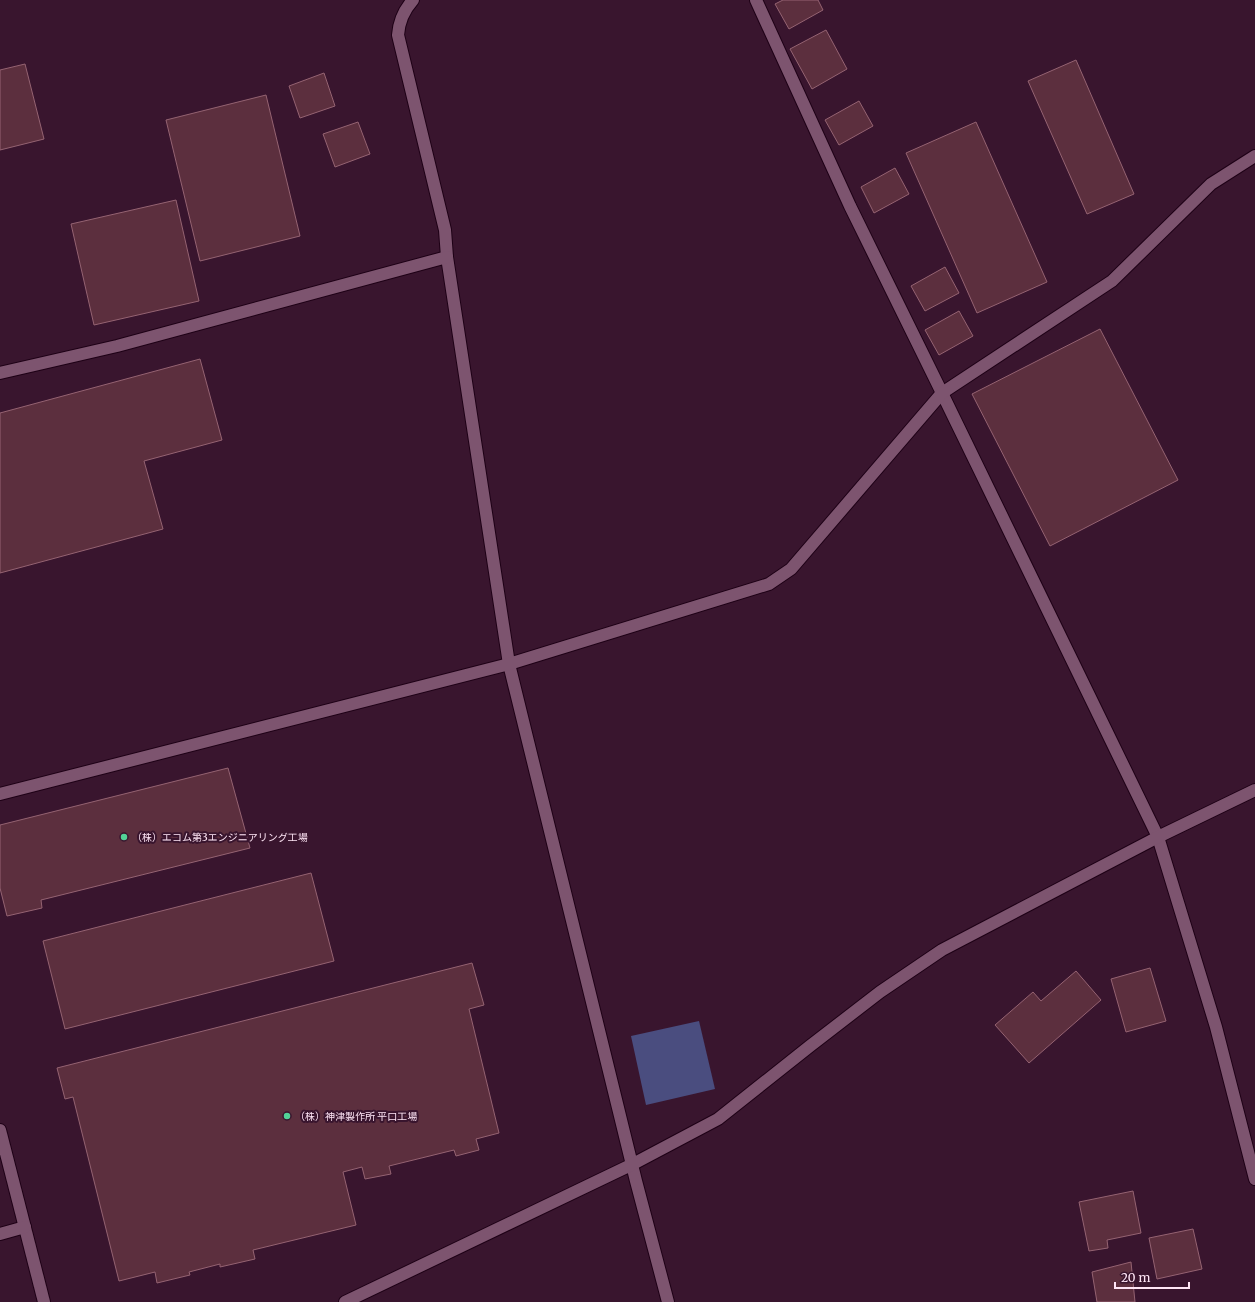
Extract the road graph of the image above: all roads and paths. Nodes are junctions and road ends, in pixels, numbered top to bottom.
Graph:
1 (413, 0) edge
2 (756, 0) edge
3 (1255, 156) edge
4 (447, 257) junction
5 (0, 373) edge
6 (942, 393) junction
7 (509, 664) junction
8 (1255, 790) edge
9 (0, 794) edge
10 (1158, 837) junction
11 (0, 1130) edge
12 (1252, 1153) edge
13 (633, 1164) junction
14 (1255, 1178) edge
15 (25, 1227) junction
16 (0, 1234) edge
17 (44, 1302) edge
18 (344, 1302) edge
19 (668, 1302) edge

1 - 4 street
2 - 6 street
3 - 6 street
4 - 5 street
4 - 7 street
6 - 7 street
6 - 10 street
7 - 9 street
7 - 13 street
8 - 10 street
10 - 12 street
10 - 13 street
11 - 15 street
12 - 14 street
13 - 18 street
13 - 19 street
15 - 16 street
15 - 17 street

